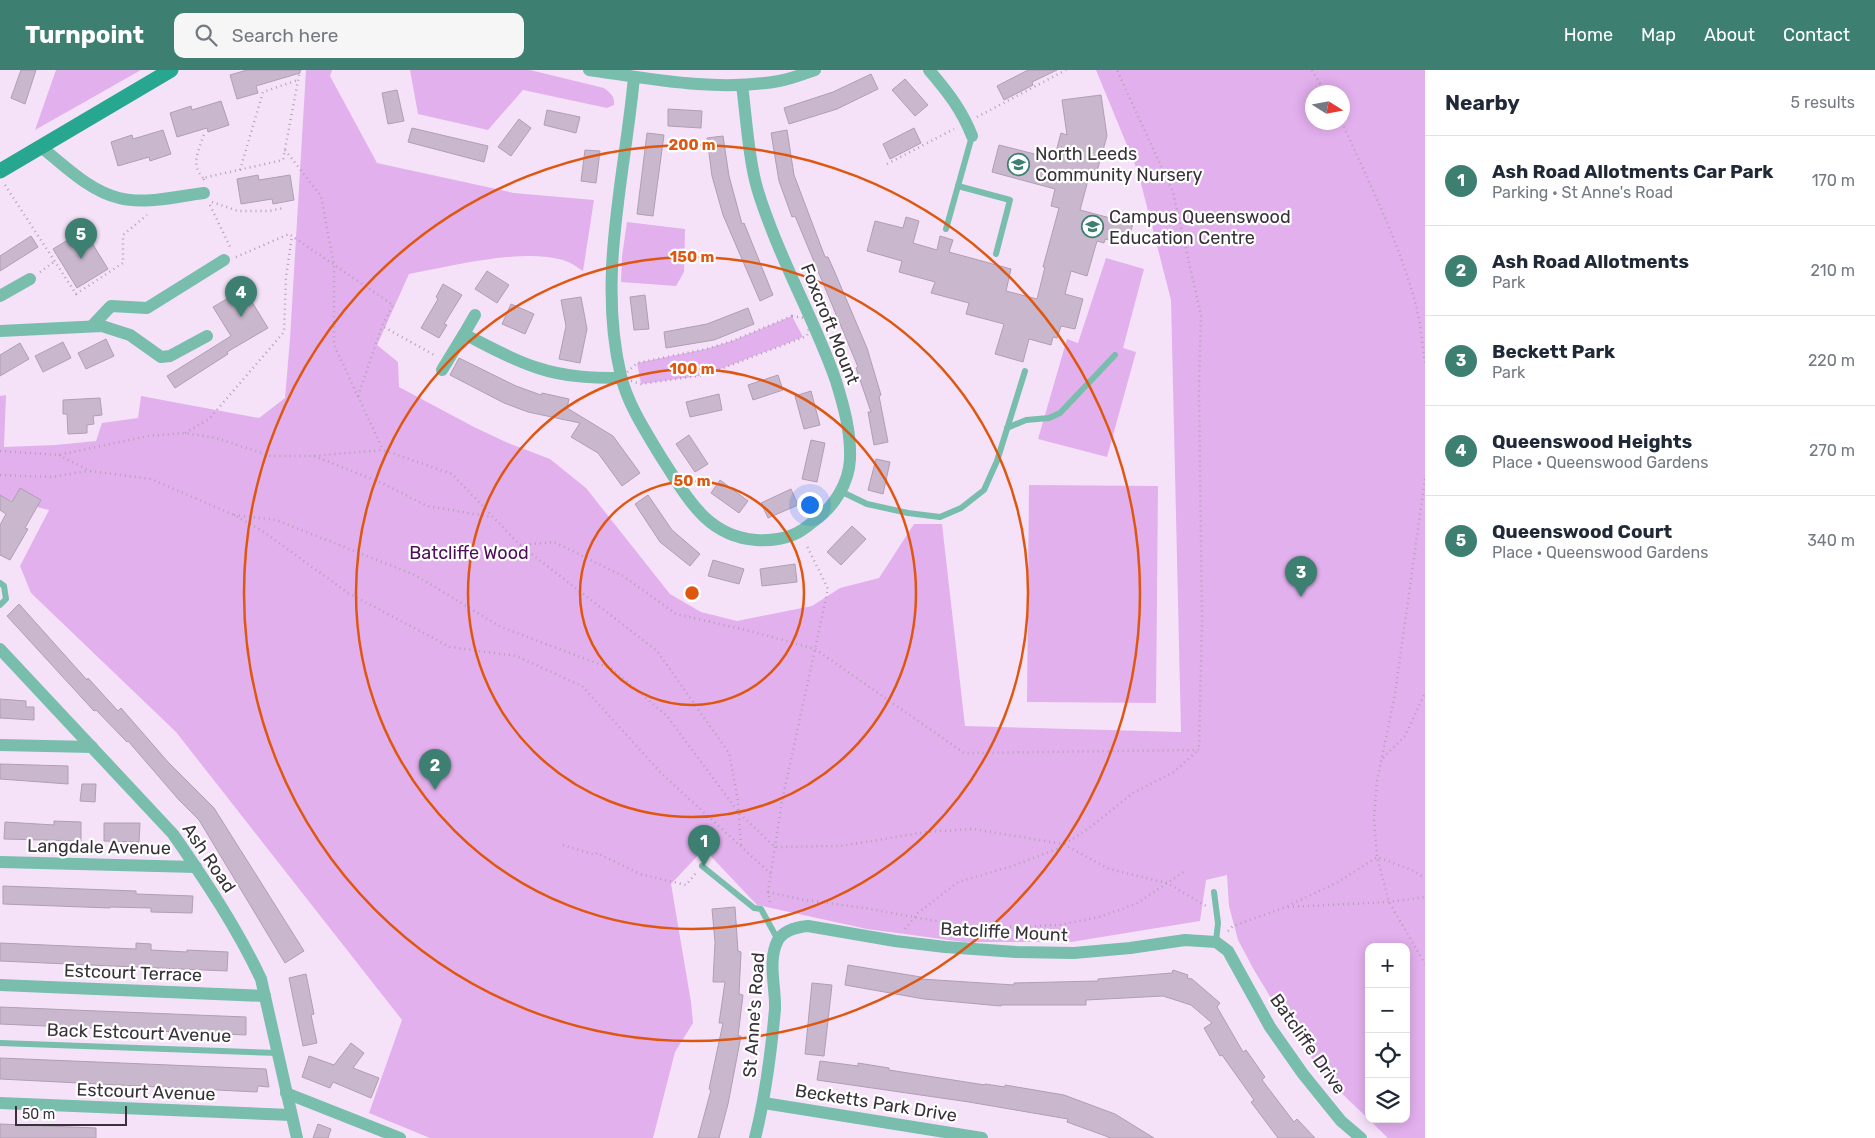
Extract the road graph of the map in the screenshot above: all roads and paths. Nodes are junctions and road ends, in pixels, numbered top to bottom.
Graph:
1 (171, 70) edge
2 (300, 70) edge
3 (589, 70) edge
4 (815, 70) edge
5 (929, 70) edge
6 (1117, 70) edge
7 (1312, 70) edge
8 (639, 75) edge
9 (298, 80) junction
10 (742, 85) junction
11 (1321, 85) edge
12 (1346, 130) edge
13 (204, 134) dead end
14 (972, 136) joint
15 (41, 147) junction
16 (285, 150) junction
17 (240, 170) junction
18 (2, 178) edge
19 (204, 178) junction
20 (958, 186) junction
21 (204, 193) joint
22 (142, 200) junction
23 (284, 208) dead end
24 (946, 228) dead end
25 (292, 236) junction
26 (996, 254) dead end
27 (230, 256) junction
28 (55, 261) junction
29 (334, 265) junction
30 (30, 279) joint
31 (0, 296) edge
32 (475, 315) dead end
33 (811, 319) junction
34 (92, 326) junction
35 (382, 326) junction
36 (0, 331) edge
37 (464, 334) junction
38 (207, 336) dead end
39 (1115, 355) dead end
40 (1425, 363) edge
41 (445, 366) joint
42 (1025, 371) dead end
43 (622, 378) junction
44 (358, 396) junction
45 (1007, 428) junction
46 (185, 433) junction
47 (383, 450) junction
48 (0, 452) edge
49 (59, 455) junction
50 (313, 456) junction
51 (90, 471) junction
52 (0, 475) edge
53 (1425, 479) edge
54 (840, 492) junction
55 (234, 515) junction
56 (494, 518) junction
57 (800, 532) junction
58 (520, 545) junction
59 (0, 583) edge
60 (0, 605) edge
61 (0, 649) edge
62 (815, 649) junction
63 (1425, 693) edge
64 (0, 744) edge
65 (92, 747) junction
66 (1199, 750) junction
67 (1382, 759) junction
68 (739, 813) junction
69 (1063, 844) junction
70 (563, 845) dead end
71 (741, 846) junction
72 (775, 847) junction
73 (1377, 857) junction
74 (0, 862) edge
75 (702, 866) joint
76 (196, 867) junction
77 (1185, 871) dead end
78 (771, 874) junction
79 (1425, 878) edge
80 (1167, 883) junction
81 (768, 892) junction
82 (1214, 892) dead end
83 (1425, 898) edge
84 (1389, 902) junction
85 (1286, 907) junction
86 (772, 911) dead end
87 (1217, 911) junction
88 (915, 918) junction
89 (791, 930) joint
90 (778, 940) junction
91 (895, 941) junction
92 (1216, 942) junction
93 (1425, 964) edge
94 (0, 985) edge
95 (265, 996) junction
96 (0, 1043) edge
97 (278, 1053) junction
98 (286, 1093) junction
99 (764, 1103) junction
100 (0, 1104) edge
101 (291, 1115) junction
102 (297, 1138) edge
103 (400, 1138) edge
104 (755, 1138) edge
105 (982, 1138) edge
106 (1361, 1138) edge

1 - 15 street
2 - 9 path
3 - 8 street
4 - 10 street
5 - 14 street
6 - 66 path
7 - 11 path
8 - 10 street
8 - 43 street, Foxcroft Mount
9 - 16 path
9 - 17 path
10 - 33 street, Foxcroft Mount
12 - 40 path
13 - 19 path
14 - 20 lane
15 - 18 street
15 - 22 street
16 - 17 path
16 - 29 path
17 - 19 path
18 - 28 path
19 - 21 path
20 - 24 lane
20 - 26 lane
21 - 22 street
22 - 28 path
23 - 27 path
25 - 27 path
25 - 29 path
25 - 46 path
27 - 34 street
28 - 30 path
29 - 35 path
29 - 44 path
30 - 31 street
32 - 37 street
33 - 43 path
33 - 43 path
33 - 54 street, Foxcroft Mount
34 - 36 street
34 - 38 street
35 - 41 path
35 - 44 path
37 - 41 street
37 - 43 street
39 - 45 lane
42 - 45 lane
43 - 57 street, Foxcroft Mount
44 - 47 path
45 - 54 lane
46 - 49 path
46 - 50 path
47 - 50 path
47 - 56 path
48 - 49 path
49 - 51 path
50 - 56 path
51 - 52 path
51 - 55 path
53 - 67 path
54 - 57 street, Foxcroft Mount
55 - 68 path
55 - 71 path
56 - 58 path
57 - 62 path
58 - 62 path
58 - 68 path
59 - 60 lane
61 - 65 street, Ash Road
62 - 66 path
62 - 72 path
63 - 67 path
64 - 65 street
65 - 76 street, Ash Road
66 - 69 path
67 - 73 path
68 - 71 path
68 - 72 path
69 - 72 path
69 - 80 path
69 - 88 path
70 - 75 path
71 - 78 path
72 - 78 path
73 - 79 path
73 - 84 path
73 - 85 path
74 - 76 street, Langdale Avenue
75 - 90 lane
76 - 95 street, Ash Road
77 - 80 path
78 - 81 path
80 - 87 path
80 - 88 path
81 - 86 path
81 - 88 path
82 - 87 lane
83 - 84 path
84 - 85 path
84 - 93 path
85 - 92 path
87 - 92 lane
88 - 91 path
89 - 90 street, St Anne's Road
89 - 91 street, Batcliffe Mount
90 - 99 street, St Anne's Road
91 - 92 street, Batcliffe Mount
92 - 106 street, Batcliffe Drive
94 - 95 street, Estcourt Terrace
95 - 97 street, Ash Road
96 - 97 lane, Back Estcourt Avenue
97 - 98 street, Ash Road
98 - 101 street, Ash Road
98 - 103 street
99 - 104 street, St Anne's Road
99 - 105 street, Becketts Park Drive
100 - 101 street, Estcourt Avenue
101 - 102 street, Ash Road

